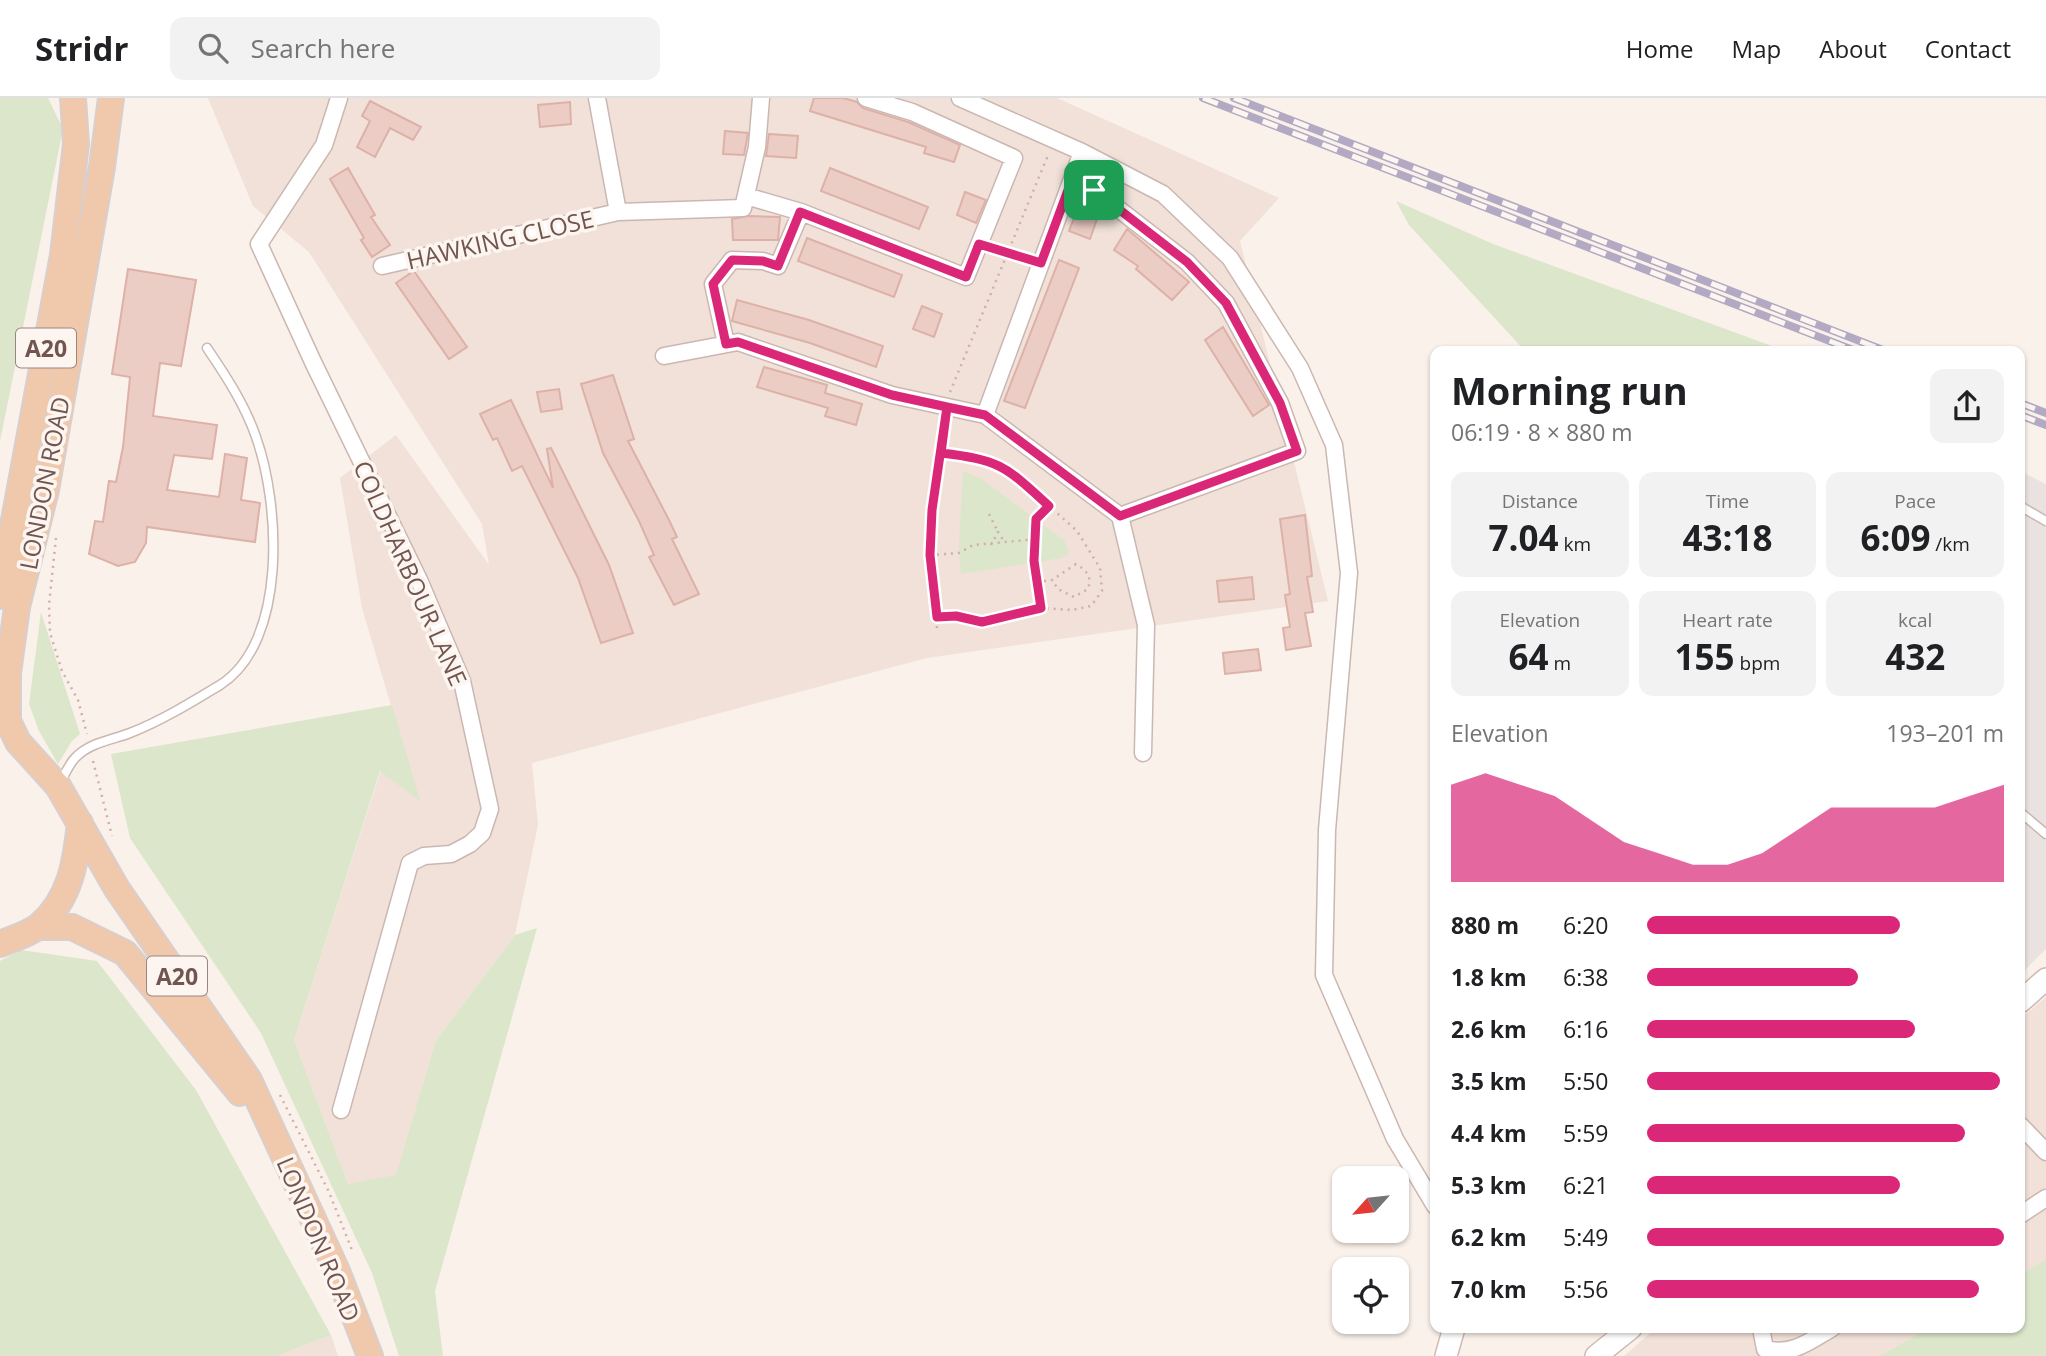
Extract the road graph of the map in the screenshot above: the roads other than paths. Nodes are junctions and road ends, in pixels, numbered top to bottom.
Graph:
1 (74, 98) edge
2 (111, 98) edge
3 (339, 98) edge
4 (597, 98) edge
5 (761, 98) edge
6 (866, 98) edge
7 (960, 98) edge
8 (1082, 152) junction
9 (1071, 182) junction
10 (744, 202) junction
11 (618, 212) junction
12 (800, 212) junction
13 (382, 266) dead end
14 (726, 344) junction
15 (207, 348) dead end
16 (664, 356) dead end
17 (985, 415) junction
18 (2025, 509) edge
19 (1120, 516) junction
20 (2046, 521) edge
21 (0, 596) edge
22 (9, 741) edge
23 (1143, 753) dead end
24 (58, 786) junction
25 (2025, 816) edge
26 (80, 822) junction
27 (2046, 834) edge
28 (39, 926) junction
29 (0, 944) edge
30 (2046, 979) edge
31 (2025, 998) edge
32 (341, 1110) dead end
33 (2025, 1130) edge
34 (272, 1131) junction
35 (2046, 1152) edge
36 (1430, 1198) edge
37 (2046, 1198) edge
38 (2025, 1212) edge
39 (1453, 1333) edge
40 (1625, 1333) edge
41 (1762, 1333) edge
42 (1824, 1333) edge
43 (367, 1353) edge
44 (1764, 1353) edge
45 (1446, 1356) edge
46 (1596, 1356) edge

1 - 21 main road, LONDON ROAD / A20
2 - 22 main road, LONDON ROAD / A20
3 - 32 street, COLDHARBOUR LANE
4 - 11 street
5 - 10 street
6 - 12 street, HAWKING CLOSE
7 - 8 street
8 - 9 street
8 - 36 street
9 - 17 street
9 - 19 street
10 - 11 street, HAWKING CLOSE
10 - 12 street, HAWKING CLOSE
11 - 13 street, HAWKING CLOSE
12 - 14 street
14 - 16 street
14 - 17 street
15 - 24 lane
17 - 19 street
18 - 20 lane
19 - 23 street
22 - 24 main road, LONDON ROAD
24 - 26 main road, LONDON ROAD
25 - 27 lane
26 - 28 main road
26 - 34 main road, LONDON ROAD / A20
28 - 29 main road
28 - 34 main road, LONDON ROAD / A20
30 - 31 main road
33 - 35 street
34 - 43 main road, LONDON ROAD / A20
37 - 38 street
39 - 45 main road
40 - 46 main road
41 - 44 street
42 - 44 street

